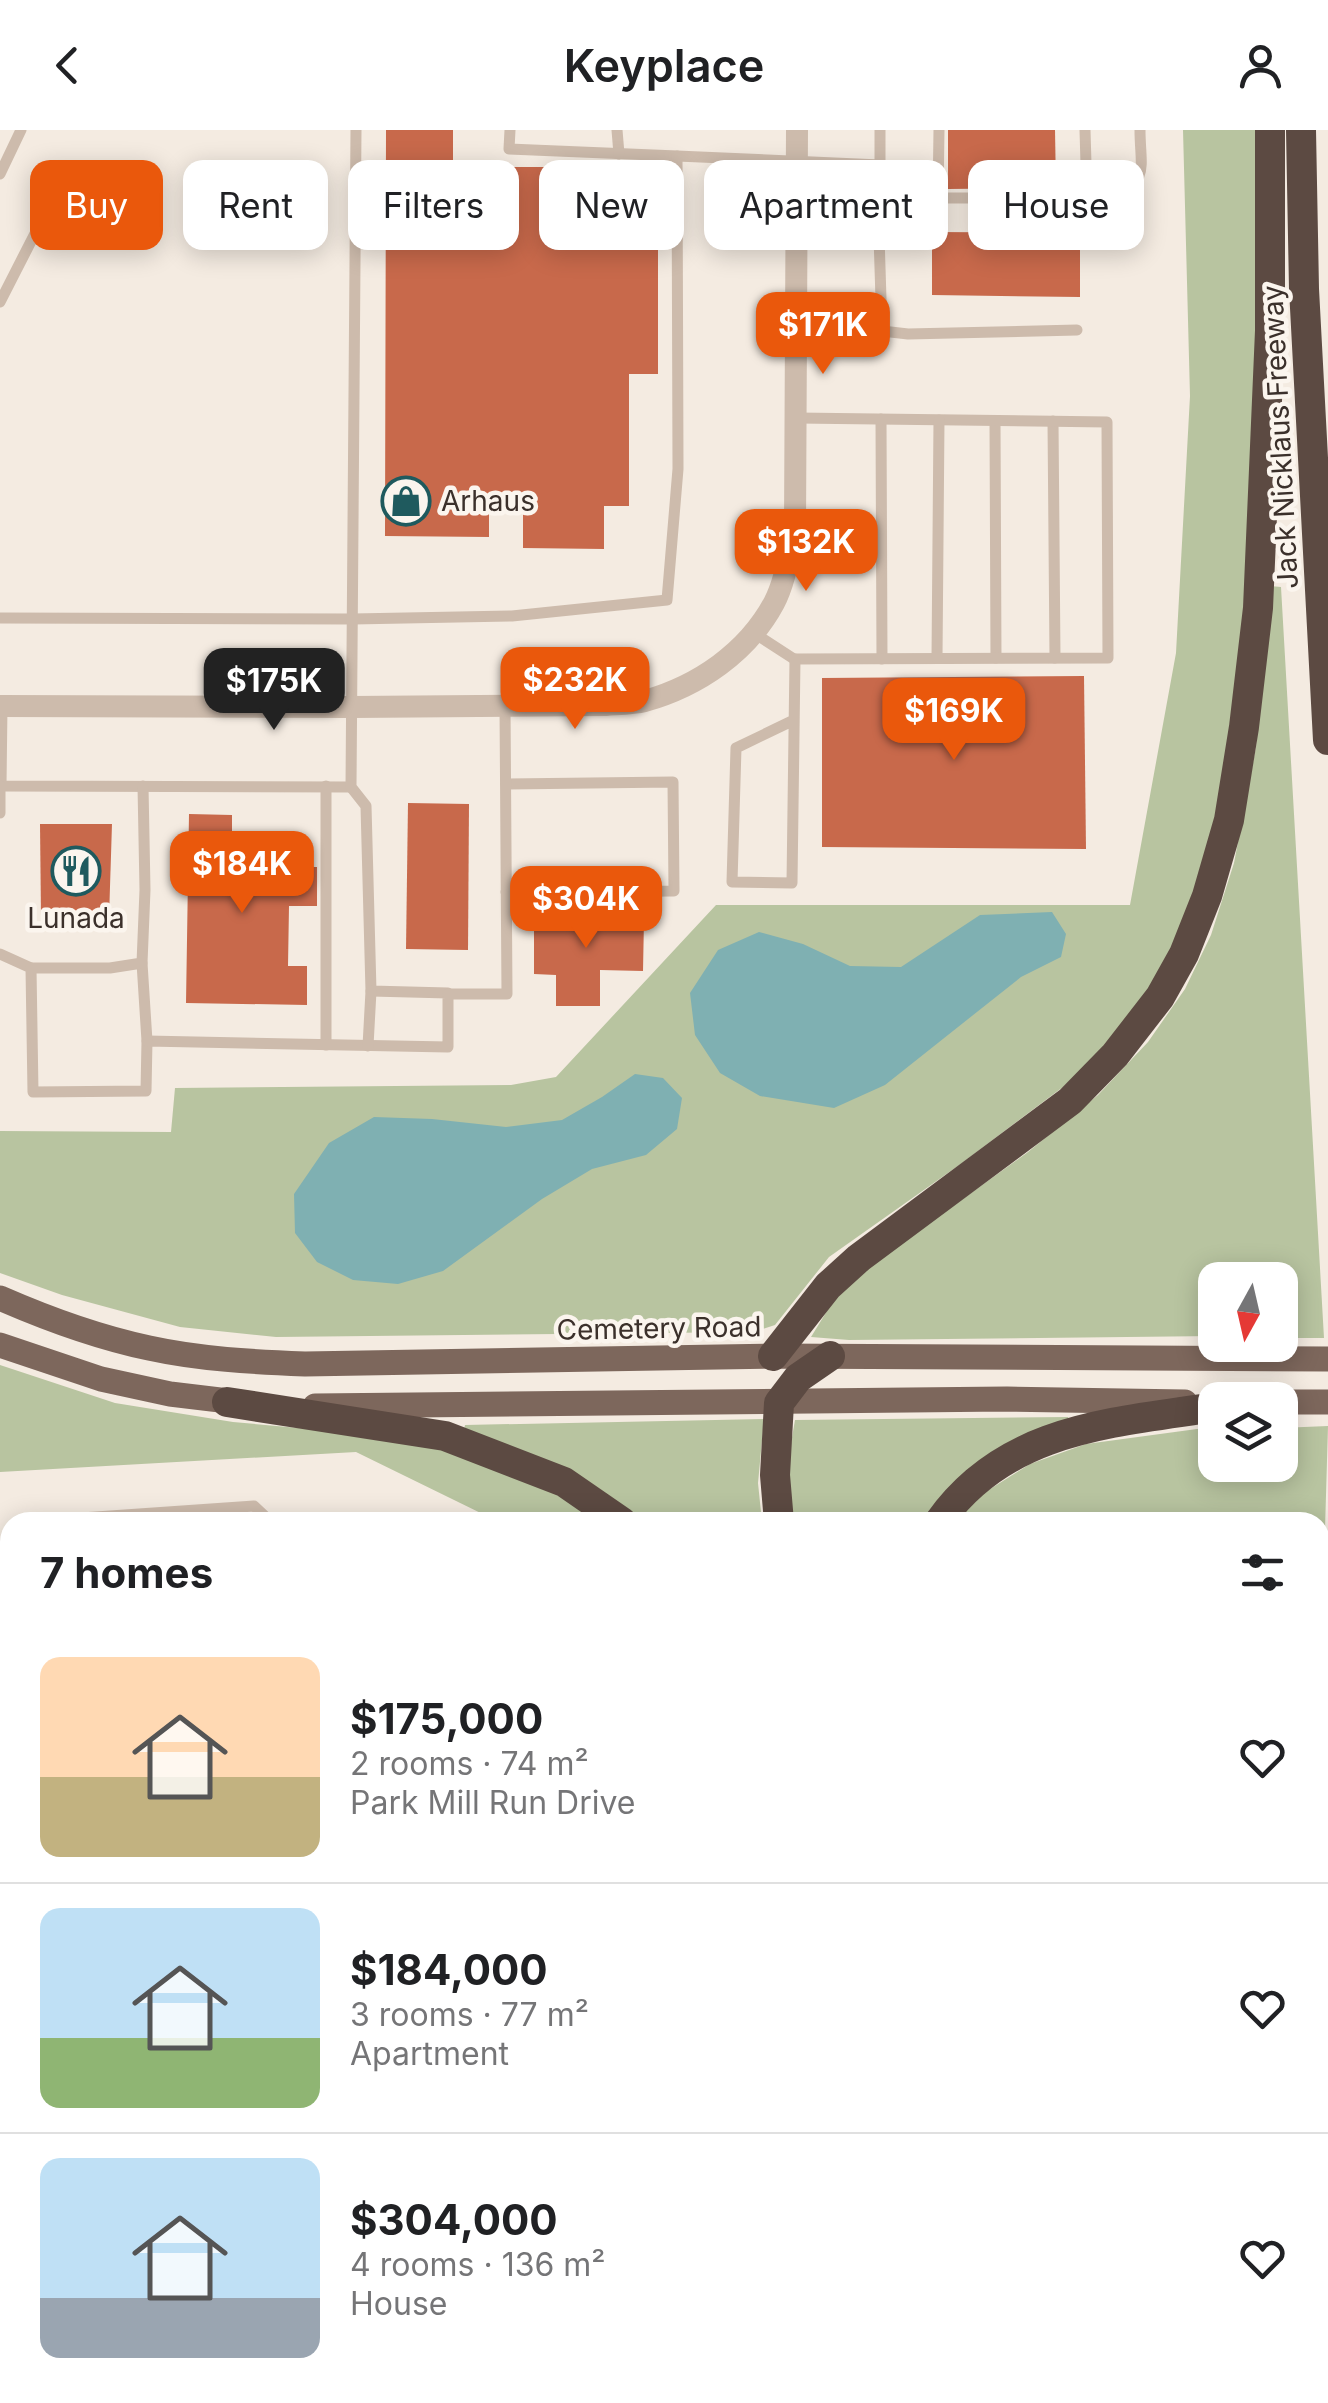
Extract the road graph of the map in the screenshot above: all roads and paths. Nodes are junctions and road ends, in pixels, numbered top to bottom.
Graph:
1 (21, 130) edge
2 (356, 130) edge
3 (510, 130) edge
4 (617, 130) edge
5 (798, 130) edge
6 (880, 130) edge
7 (939, 130) edge
8 (1085, 130) edge
9 (1140, 130) edge
10 (1270, 130) edge
11 (1301, 130) edge
12 (619, 154) junction
13 (678, 156) junction
14 (758, 160) edge
15 (798, 160) edge
16 (880, 160) edge
17 (939, 160) edge
18 (1086, 160) edge
19 (1140, 160) edge
20 (1, 171) edge
21 (30, 243) edge
22 (797, 250) edge
23 (879, 250) edge
24 (0, 302) edge
25 (1077, 330) dead end
26 (882, 332) junction
27 (797, 335) junction
28 (797, 418) junction
29 (881, 419) junction
30 (939, 420) junction
31 (995, 420) junction
32 (1053, 421) junction
33 (0, 618) edge
34 (353, 619) junction
35 (754, 633) junction
36 (937, 658) junction
37 (996, 658) junction
38 (1054, 658) junction
39 (795, 659) junction
40 (882, 659) junction
41 (1, 706) edge
42 (506, 706) junction
43 (352, 708) junction
44 (794, 720) junction
45 (1328, 740) edge
46 (506, 784) junction
47 (0, 786) edge
48 (143, 786) junction
49 (326, 786) junction
50 (350, 787) junction
51 (0, 813) edge
52 (506, 892) junction
53 (0, 954) edge
54 (142, 964) junction
55 (31, 968) junction
56 (370, 991) junction
57 (448, 994) junction
58 (147, 1041) junction
59 (326, 1045) junction
60 (368, 1046) junction
61 (0, 1298) edge
62 (0, 1345) edge
63 (774, 1356) junction
64 (830, 1356) junction
65 (1328, 1359) edge
66 (227, 1402) junction
67 (780, 1402) junction
68 (1298, 1402) edge
69 (1328, 1402) edge
70 (1198, 1405) edge
71 (1198, 1408) edge
72 (168, 1512) edge
73 (260, 1512) edge
74 (608, 1512) edge
75 (778, 1512) edge
76 (946, 1512) edge

1 - 20 lane
2 - 34 lane
3 - 12 lane
4 - 12 lane
5 - 15 street
6 - 16 lane
7 - 17 lane
8 - 18 lane
9 - 19 lane
10 - 63 highway
11 - 45 highway, Jack Nicklaus Freeway
12 - 13 lane
13 - 14 lane
13 - 34 lane
21 - 24 lane
22 - 27 street
23 - 26 lane
25 - 26 lane
26 - 27 lane
27 - 28 street
28 - 29 lane
28 - 35 street
29 - 30 lane
29 - 40 lane
30 - 31 lane
30 - 36 lane
31 - 32 lane
31 - 37 lane
32 - 38 lane
32 - 38 lane
33 - 34 lane
34 - 43 lane
35 - 39 lane
35 - 42 street
36 - 37 lane
36 - 40 lane
37 - 38 lane
39 - 40 lane
39 - 44 lane
41 - 43 street
41 - 47 lane
42 - 43 street
42 - 46 lane
43 - 50 lane
44 - 44 lane
46 - 52 lane
46 - 52 lane
47 - 48 lane
47 - 51 lane
48 - 49 lane
48 - 54 lane
49 - 50 lane
49 - 59 lane
50 - 56 lane
52 - 57 lane
53 - 55 lane
54 - 55 lane
54 - 58 lane
55 - 58 lane
56 - 57 lane
56 - 60 lane
57 - 60 lane
58 - 59 lane
59 - 60 lane
61 - 63 main road, Cemetery Road
62 - 66 main road
63 - 64 main road, Cemetery Road
64 - 65 main road, Cemetery Road
64 - 67 highway
66 - 67 main road
66 - 74 highway
67 - 70 main road
67 - 75 highway
68 - 69 main road
71 - 76 highway
72 - 73 lane

